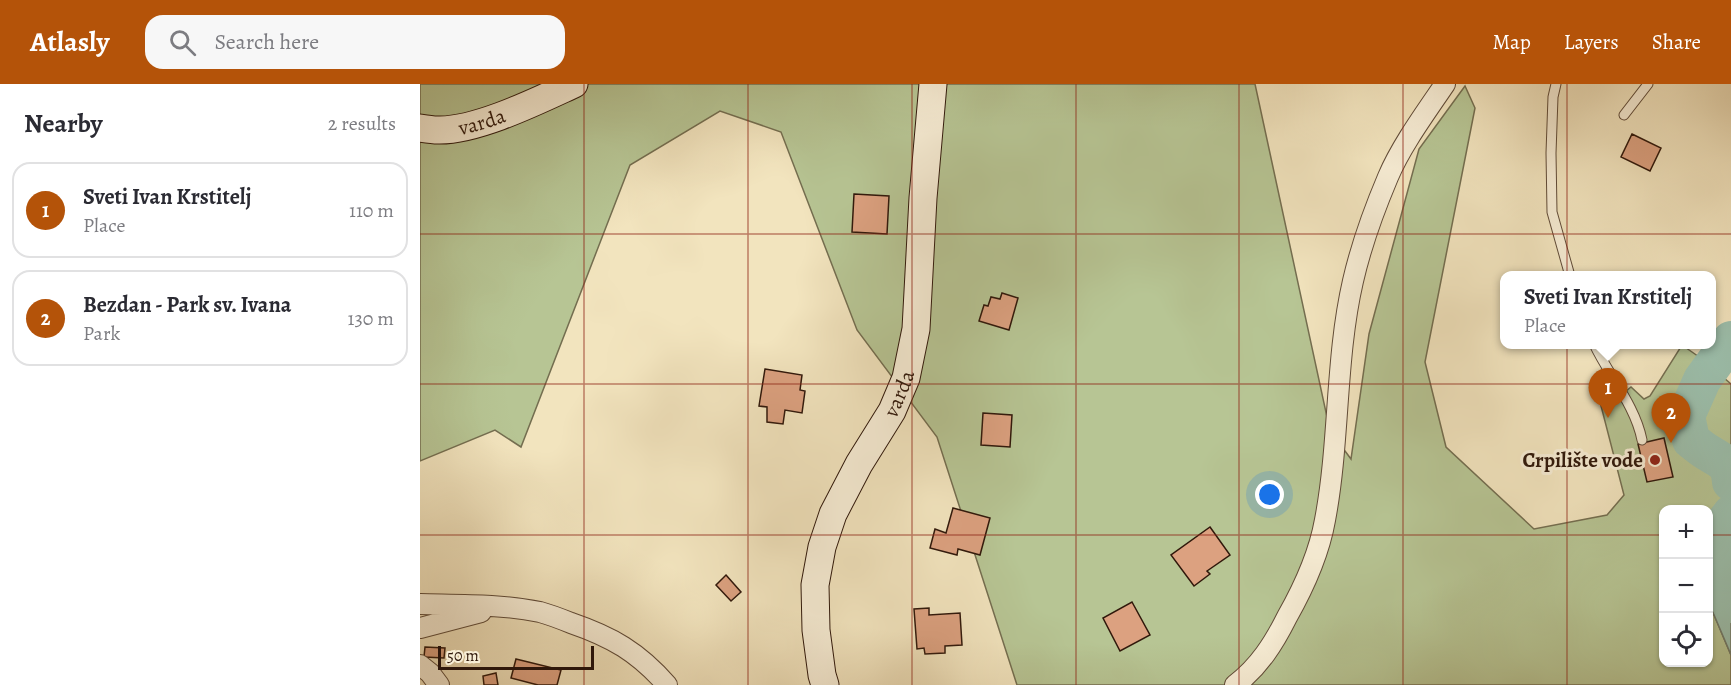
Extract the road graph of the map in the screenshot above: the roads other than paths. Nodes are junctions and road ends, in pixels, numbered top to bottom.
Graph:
1 (574, 84) edge
2 (933, 84) edge
3 (1445, 84) edge
4 (1556, 84) edge
5 (1647, 84) edge
6 (1624, 115) dead end
7 (420, 128) edge
8 (1569, 271) edge
9 (1596, 349) edge
10 (1642, 440) dead end
11 (420, 604) edge
12 (503, 607) junction
13 (420, 628) edge
14 (420, 665) edge
15 (439, 685) edge
16 (667, 685) edge
17 (825, 685) edge
18 (1235, 685) edge

1 - 7 street, varda
2 - 17 street, varda
3 - 18 street
4 - 8 lane
5 - 6 lane
9 - 10 lane
11 - 12 street
12 - 13 street
12 - 16 street
14 - 15 street

